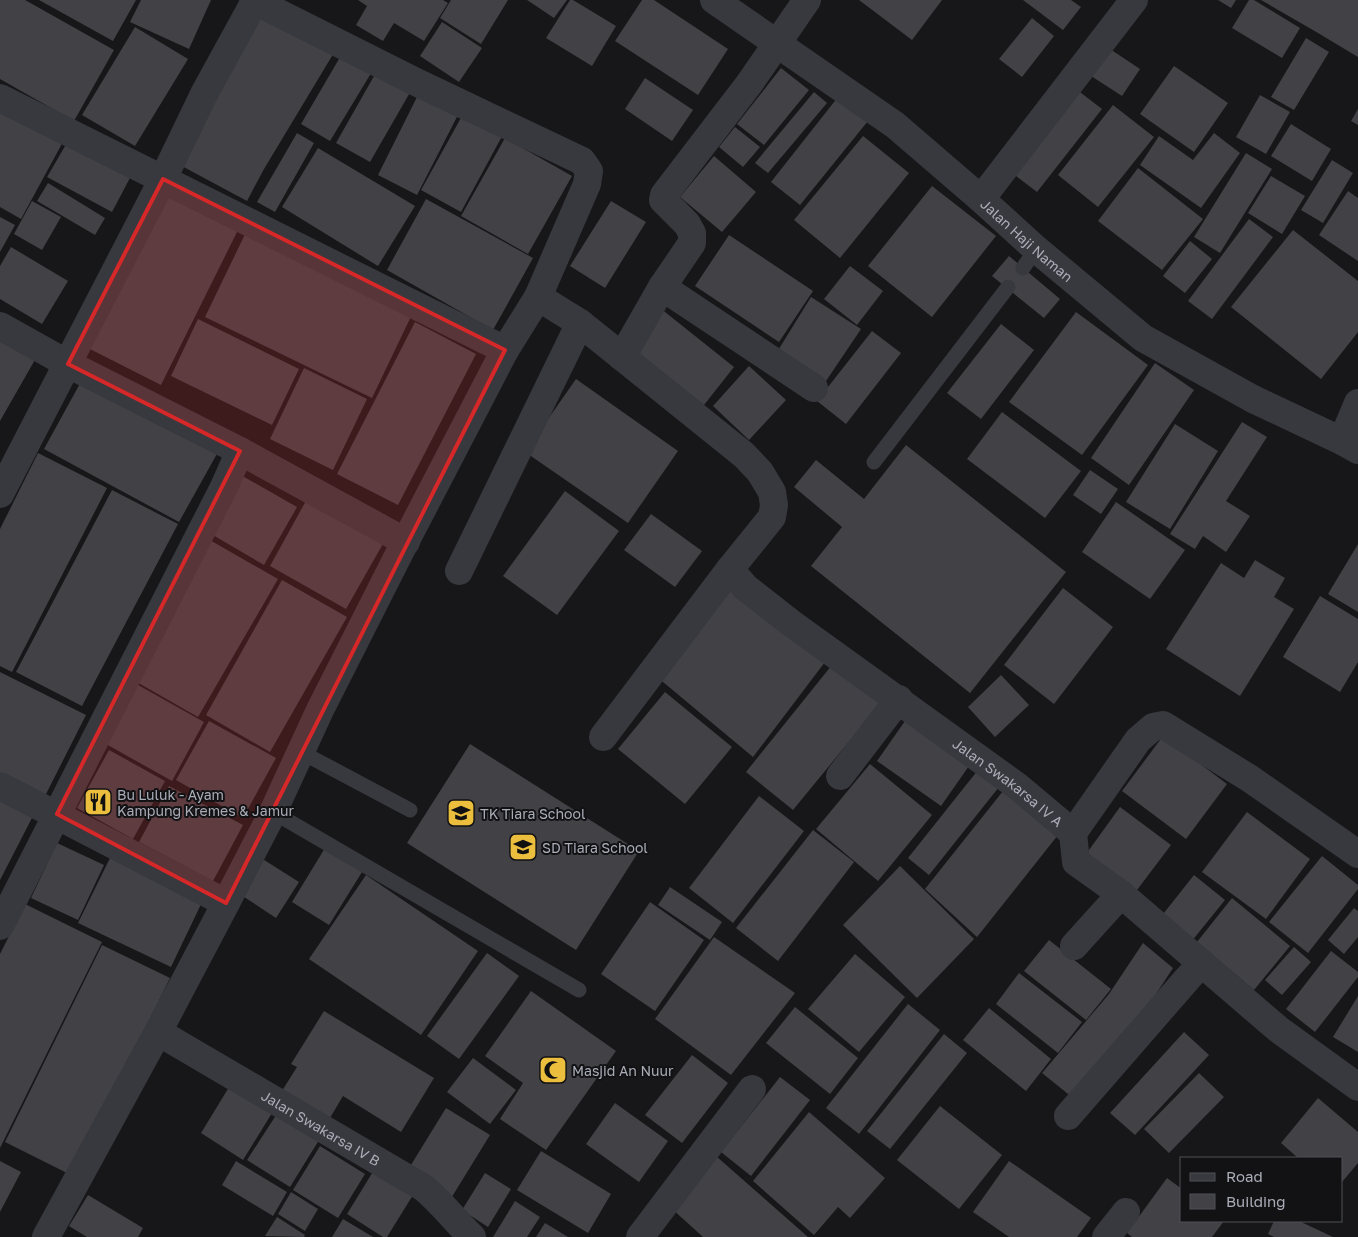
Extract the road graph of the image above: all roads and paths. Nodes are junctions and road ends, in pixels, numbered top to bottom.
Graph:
1 (714, 0) edge
2 (807, 0) edge
3 (1134, 0) edge
4 (254, 1) edge
5 (778, 43) junction
6 (0, 98) edge
7 (163, 179) junction
8 (981, 199) junction
9 (662, 287) junction
10 (1008, 288) dead end
11 (538, 297) junction
12 (580, 324) junction
13 (0, 326) edge
14 (505, 350) junction
15 (622, 357) junction
16 (68, 364) junction
17 (814, 388) dead end
18 (1358, 403) edge
19 (1350, 446) edge
20 (240, 451) junction
21 (874, 462) dead end
22 (0, 494) edge
23 (406, 542) junction
24 (730, 569) junction
25 (459, 571) dead end
26 (899, 700) junction
27 (603, 738) dead end
28 (301, 752) junction
29 (840, 776) dead end
30 (0, 786) edge
31 (410, 810) dead end
32 (273, 812) junction
33 (57, 814) junction
34 (1073, 833) junction
35 (1358, 854) edge
36 (1120, 894) junction
37 (226, 903) junction
38 (0, 926) edge
39 (1074, 946) dead end
40 (1202, 963) junction
41 (579, 990) dead end
42 (158, 1032) junction
43 (1358, 1087) edge
44 (752, 1089) dead end
45 (1068, 1116) dead end
46 (1126, 1212) dead end
47 (46, 1237) edge
48 (472, 1237) edge
49 (640, 1237) edge
50 (1106, 1237) edge

1 - 5 street, Jalan Haji Naman
2 - 5 street
3 - 8 street
4 - 7 street
4 - 11 street
5 - 8 street, Jalan Haji Naman
5 - 9 street
6 - 7 street
7 - 14 street
7 - 16 street
8 - 19 street, Jalan Haji Naman
9 - 15 street
9 - 17 street
10 - 21 lane
11 - 12 street
11 - 14 street
12 - 15 street
12 - 25 street
13 - 16 street
14 - 23 street
15 - 24 street
16 - 20 street
16 - 22 street
18 - 19 street
20 - 23 street
20 - 33 street
23 - 28 street
24 - 26 street, Jalan Swakarsa IV A
24 - 27 street
26 - 29 street
26 - 34 street, Jalan Swakarsa IV A
28 - 31 lane
28 - 32 street
30 - 33 street
32 - 37 street
32 - 41 lane
33 - 37 street
33 - 38 street
34 - 35 street
34 - 36 street, Jalan Swakarsa IV A
36 - 39 street
36 - 40 street, Jalan Swakarsa IV A
37 - 42 street
40 - 43 street, Jalan Swakarsa IV A
40 - 45 street
42 - 47 street
42 - 48 street, Jalan Swakarsa IV B
44 - 49 street
46 - 50 street

